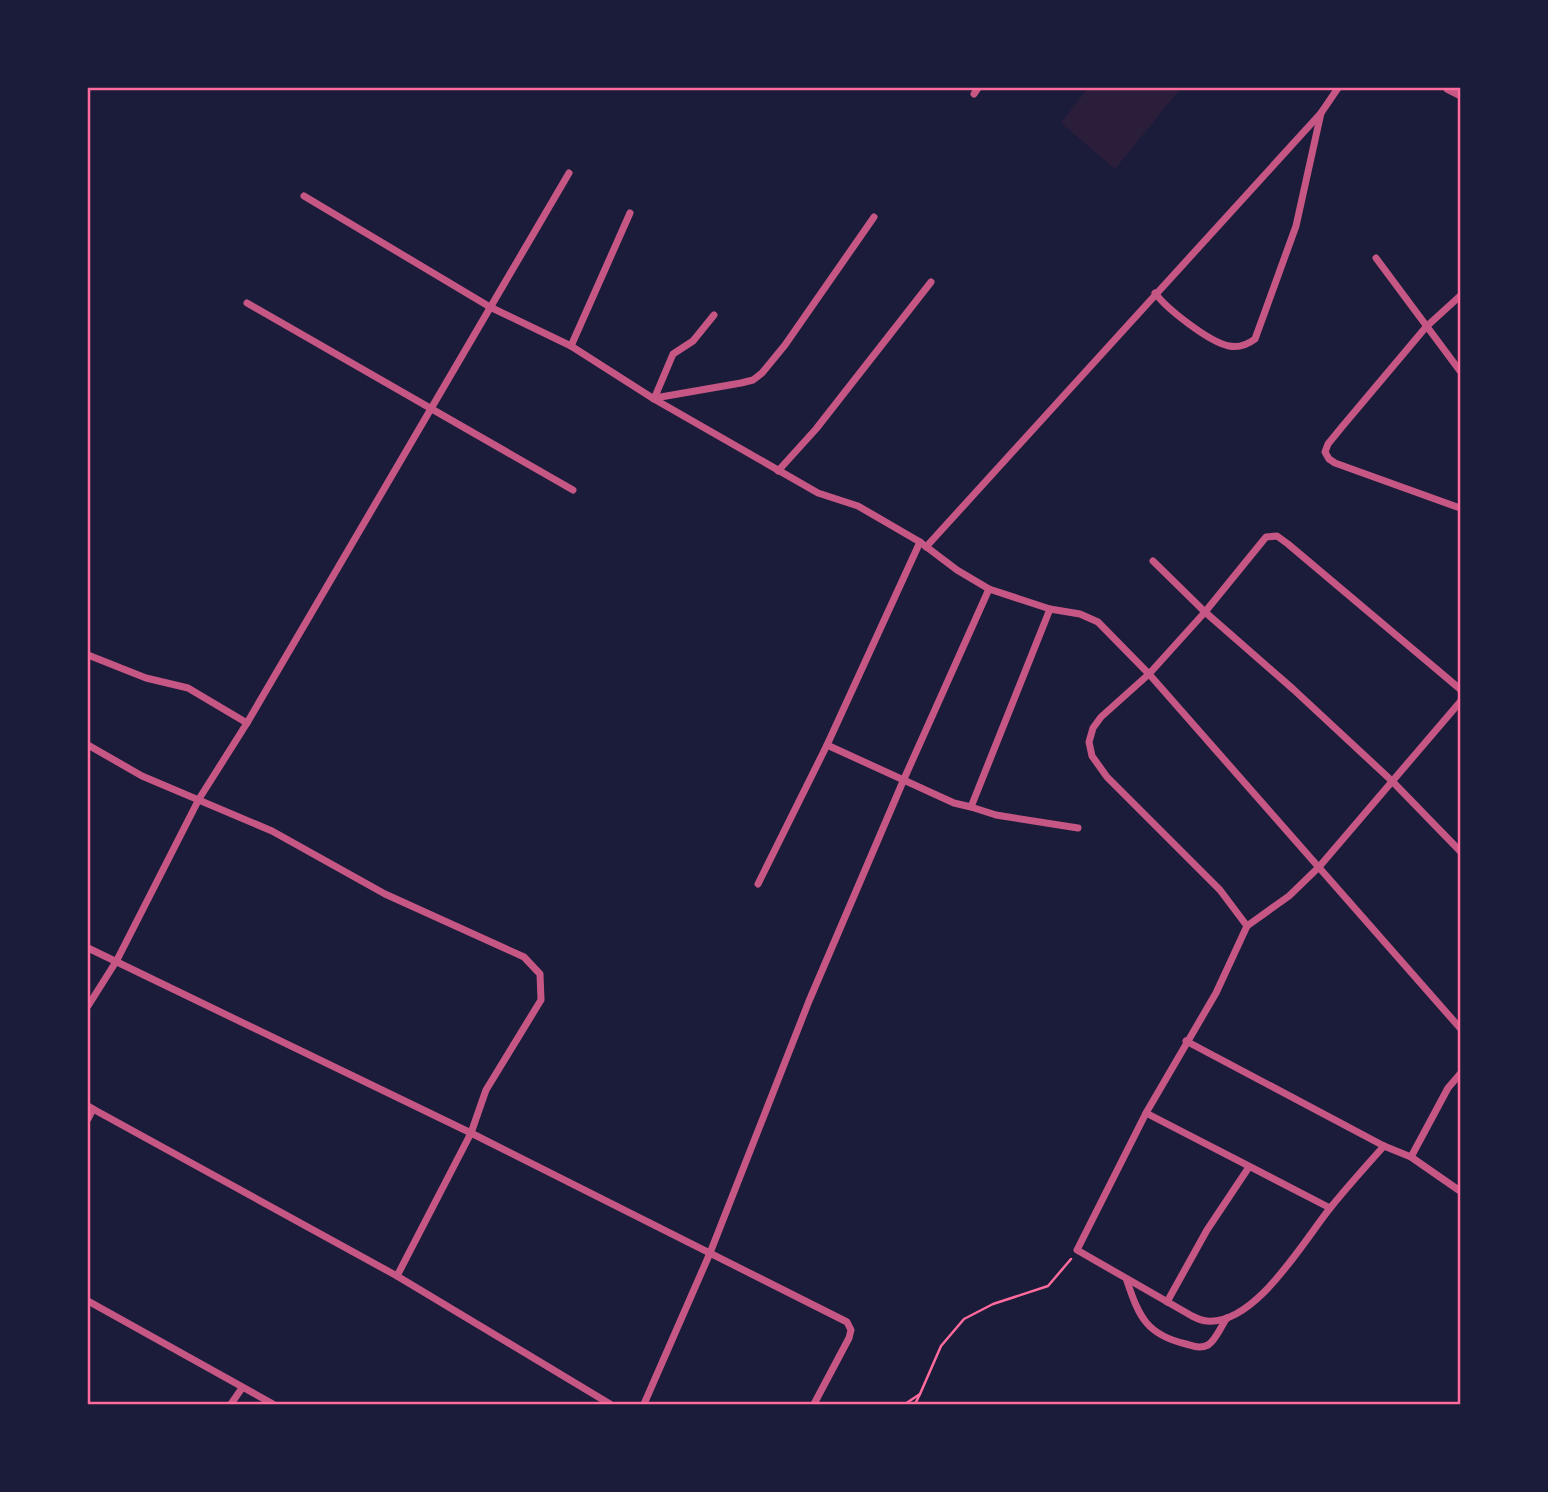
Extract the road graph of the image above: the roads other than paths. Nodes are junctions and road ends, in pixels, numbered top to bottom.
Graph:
1 (1338, 88) edge
2 (1448, 88) edge
3 (1461, 94) edge
4 (1321, 113) junction
5 (569, 173) dead end
6 (304, 196) dead end
7 (630, 213) dead end
8 (874, 217) dead end
9 (1376, 258) dead end
10 (931, 282) dead end
11 (1155, 293) junction
12 (1461, 296) edge
13 (247, 303) dead end
14 (490, 307) junction
15 (714, 315) dead end
16 (1426, 327) junction
17 (571, 346) junction
18 (1461, 371) edge
19 (654, 399) junction
20 (431, 407) junction
21 (778, 471) junction
22 (573, 490) dead end
23 (1461, 508) edge
24 (923, 544) junction
25 (1153, 561) dead end
26 (989, 589) junction
27 (1050, 609) junction
28 (1205, 612) junction
29 (88, 655) edge
30 (1149, 674) junction
31 (1461, 689) edge
32 (1461, 702) edge
33 (247, 723) junction
34 (88, 745) edge
35 (827, 745) junction
36 (904, 779) junction
37 (1392, 781) junction
38 (199, 799) junction
39 (971, 807) junction
40 (1078, 828) dead end
41 (1461, 850) edge
42 (1320, 867) junction
43 (758, 884) dead end
44 (1247, 926) junction
45 (88, 948) edge
46 (117, 960) junction
47 (88, 1006) edge
48 (1461, 1028) edge
49 (1186, 1041) junction
50 (1461, 1074) edge
51 (90, 1107) edge
52 (1146, 1113) junction
53 (88, 1119) edge
54 (471, 1133) junction
55 (1384, 1146) junction
56 (1411, 1157) junction
57 (1249, 1167) junction
58 (1461, 1191) edge
59 (1330, 1208) junction
60 (710, 1253) junction
61 (397, 1276) junction
62 (1127, 1280) junction
63 (88, 1301) edge
64 (1167, 1302) junction
65 (1227, 1318) junction
66 (242, 1388) junction
67 (231, 1405) edge
68 (273, 1405) edge
69 (610, 1405) edge
70 (644, 1405) edge
71 (814, 1405) edge

1 - 4 street
2 - 3 street
4 - 11 street
4 - 11 street
5 - 14 street
6 - 14 street
7 - 17 street
8 - 19 street
9 - 16 street
10 - 21 street
11 - 24 street
12 - 16 street
13 - 20 street
14 - 17 street
14 - 20 street
15 - 19 street
16 - 18 street
16 - 23 street
17 - 19 street
19 - 21 street
20 - 22 street
20 - 33 street
21 - 24 street
24 - 26 street
24 - 35 street
25 - 28 street
26 - 27 street
26 - 36 street
27 - 30 street
27 - 39 street
28 - 30 street
28 - 31 street
28 - 37 street
29 - 33 street
30 - 42 street
30 - 44 street
32 - 37 street
33 - 38 street
34 - 38 street
35 - 36 street
35 - 43 street
36 - 39 street
36 - 60 street
37 - 41 street
37 - 42 street
38 - 46 street
38 - 54 street
39 - 40 street
42 - 44 street
42 - 48 street
44 - 49 street
45 - 46 street
46 - 47 street
46 - 54 street
49 - 52 street
49 - 55 street
50 - 56 street
51 - 53 street
51 - 61 street
52 - 57 street
52 - 62 street
54 - 60 street
54 - 61 street
55 - 56 street
55 - 59 street
56 - 58 street
57 - 59 street
57 - 64 street
59 - 65 street
60 - 70 street
60 - 71 street
61 - 69 street
62 - 64 street
62 - 65 street
63 - 66 street
64 - 65 street
66 - 67 street
66 - 68 street

